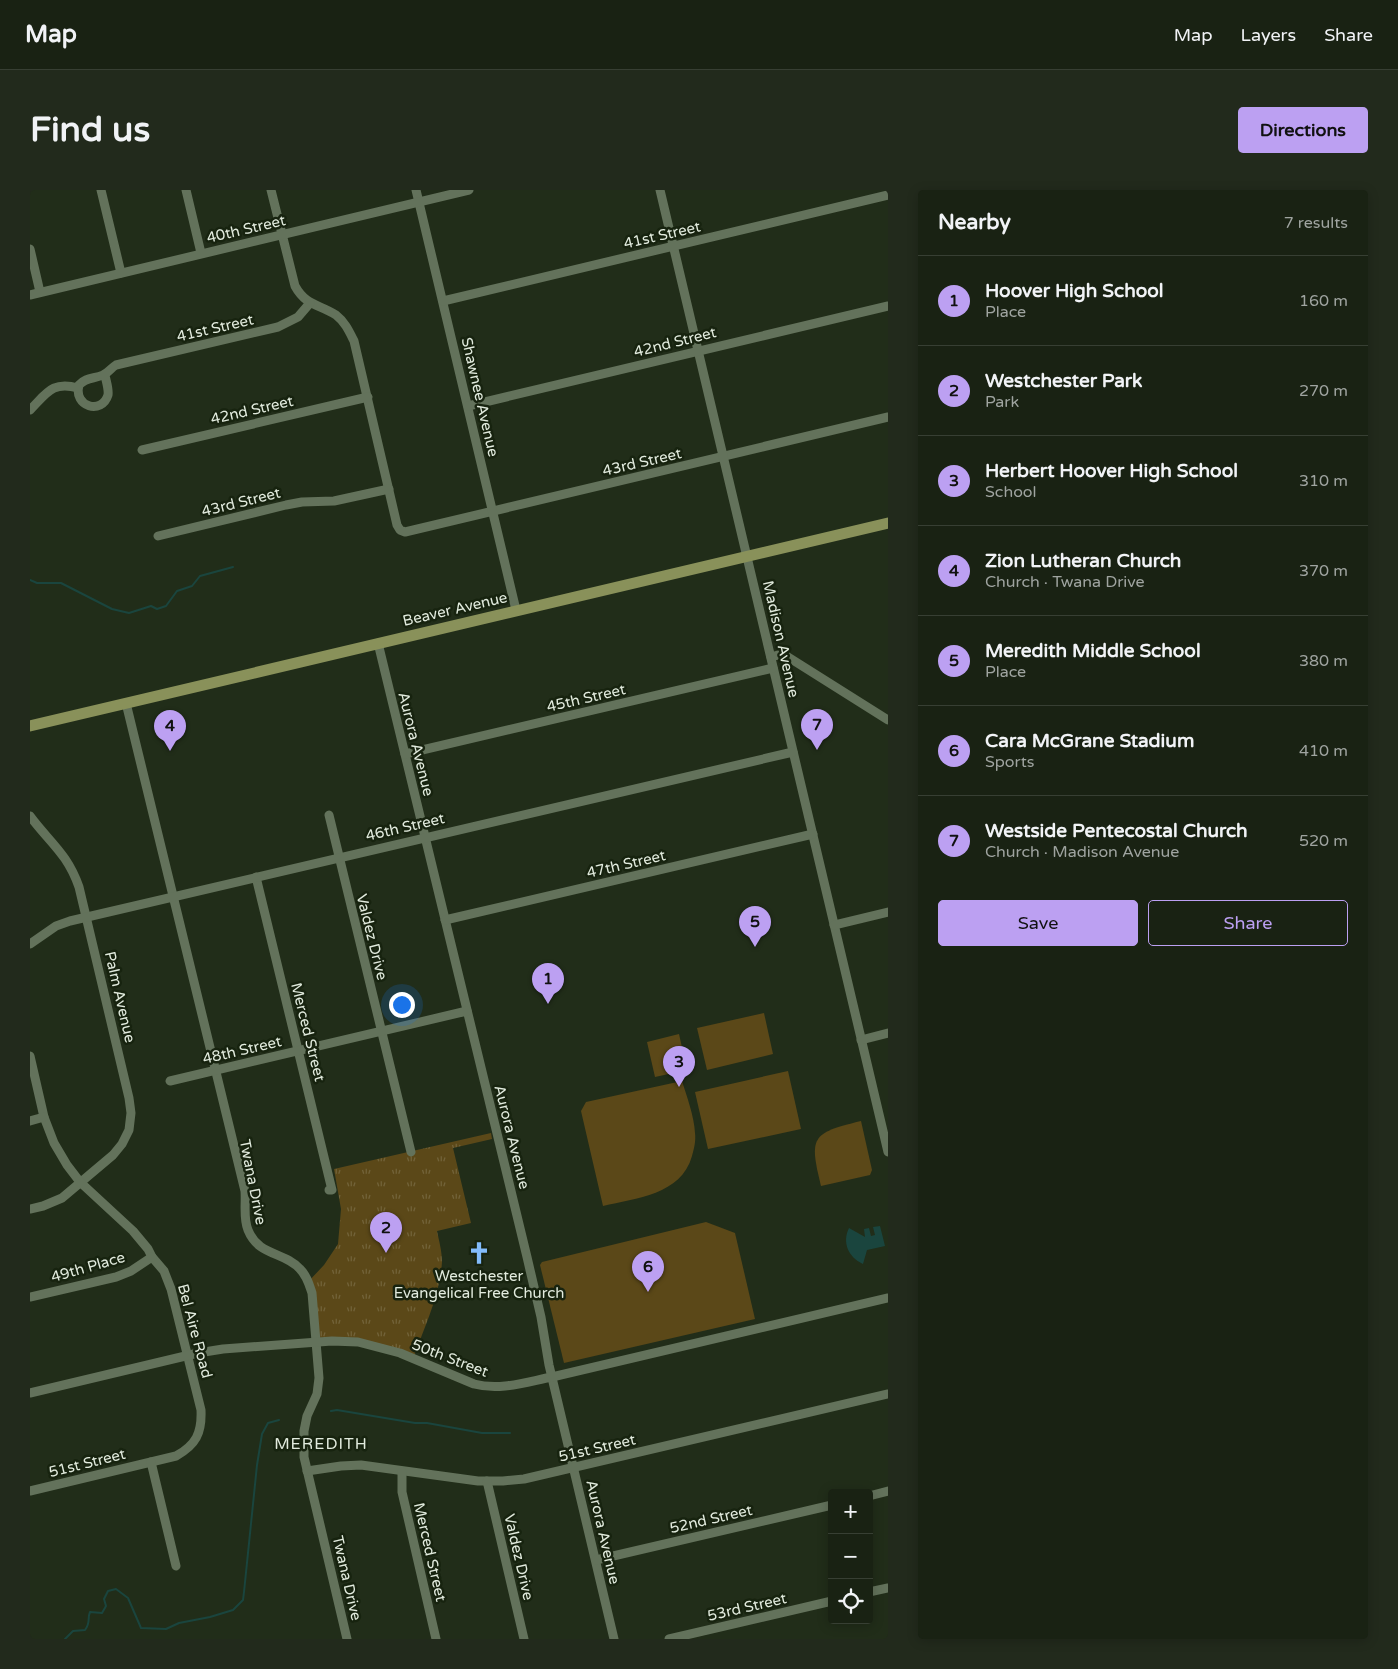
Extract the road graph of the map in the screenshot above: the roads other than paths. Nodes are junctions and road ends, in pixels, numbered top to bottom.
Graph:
1 (101, 190) edge
2 (186, 190) edge
3 (272, 190) edge
4 (416, 190) edge
5 (469, 190) edge
6 (660, 190) edge
7 (888, 195) edge
8 (419, 202) junction
9 (282, 234) junction
10 (674, 246) junction
11 (30, 249) edge
12 (201, 253) junction
13 (121, 272) junction
14 (40, 292) junction
15 (30, 294) edge
16 (443, 301) junction
17 (310, 303) junction
18 (888, 306) edge
19 (698, 351) junction
20 (104, 375) junction
21 (78, 388) junction
22 (368, 397) junction
23 (468, 406) junction
24 (30, 410) edge
25 (888, 418) edge
26 (142, 450) dead end
27 (724, 457) junction
28 (389, 489) junction
29 (493, 512) junction
30 (888, 523) edge
31 (158, 536) dead end
32 (747, 556) junction
33 (516, 610) junction
34 (378, 643) junction
35 (770, 656) junction
36 (773, 668) junction
37 (126, 703) junction
38 (887, 717) edge
39 (30, 726) edge
40 (793, 752) junction
41 (405, 754) junction
42 (30, 816) edge
43 (328, 816) dead end
44 (812, 834) junction
45 (425, 837) junction
46 (339, 857) junction
47 (256, 877) junction
48 (174, 896) junction
49 (888, 912) edge
50 (87, 918) junction
51 (445, 920) junction
52 (834, 925) junction
53 (30, 944) edge
54 (467, 1012) junction
55 (382, 1032) junction
56 (888, 1033) edge
57 (861, 1040) junction
58 (298, 1051) junction
59 (30, 1056) edge
60 (215, 1071) junction
61 (170, 1081) dead end
62 (884, 1115) edge
63 (44, 1117) junction
64 (30, 1120) edge
65 (411, 1152) dead end
66 (888, 1152) edge
67 (80, 1182) junction
68 (328, 1190) dead end
69 (30, 1209) edge
70 (152, 1257) junction
71 (30, 1297) edge
72 (888, 1298) edge
73 (316, 1342) junction
74 (188, 1356) junction
75 (552, 1377) junction
76 (30, 1393) edge
77 (888, 1394) edge
78 (151, 1462) junction
79 (574, 1468) junction
80 (308, 1471) junction
81 (402, 1472) junction
82 (486, 1481) junction
83 (30, 1491) edge
84 (888, 1491) edge
85 (873, 1495) edge
86 (828, 1505) edge
87 (596, 1560) junction
88 (176, 1566) dead end
89 (888, 1588) edge
90 (873, 1591) edge
91 (828, 1602) edge
92 (347, 1639) edge
93 (436, 1639) edge
94 (524, 1639) edge
95 (614, 1639) edge
96 (669, 1639) edge

1 - 13 street
2 - 12 street
3 - 9 street
4 - 8 street, Shawnee Avenue
5 - 8 street, 40th Street
6 - 10 street, Madison Avenue
7 - 10 street, 41st Street
8 - 9 street, 40th Street
8 - 16 street, Shawnee Avenue
9 - 12 street, 40th Street
9 - 17 street
10 - 16 street, 41st Street
10 - 19 street, Madison Avenue
11 - 14 street
12 - 13 street, 40th Street
13 - 14 street, 40th Street
14 - 15 street, 40th Street
16 - 23 street, Shawnee Avenue
17 - 20 street, 41st Street
17 - 22 street
18 - 19 street, 42nd Street
19 - 23 street, 42nd Street
19 - 27 street, Madison Avenue
20 - 21 street
20 - 21 street
21 - 24 street
22 - 26 street, 42nd Street
22 - 28 street
23 - 29 street, Shawnee Avenue
25 - 27 street, 43rd Street
27 - 29 street, 43rd Street
27 - 32 street, Madison Avenue
28 - 29 street, 43rd Street
28 - 31 street, 43rd Street
29 - 33 street, Shawnee Avenue
30 - 32 main road, Beaver Avenue
32 - 33 main road, Beaver Avenue
32 - 35 street, Madison Avenue
33 - 34 main road, Beaver Avenue
34 - 37 main road, Beaver Avenue
34 - 41 street, Aurora Avenue
35 - 36 street, Madison Avenue
35 - 38 street
36 - 40 street, Madison Avenue
36 - 41 street, 45th Street
37 - 39 main road, Beaver Avenue
37 - 48 street, Twana Drive
40 - 44 street, Madison Avenue
40 - 45 street, 46th Street
41 - 45 street, Aurora Avenue
42 - 50 street, Palm Avenue
43 - 46 street, Valdez Drive
44 - 51 street, 47th Street
44 - 52 street, Madison Avenue
45 - 46 street, 46th Street
45 - 51 street, Aurora Avenue
46 - 47 street, 46th Street
46 - 55 street, Valdez Drive
47 - 48 street, 46th Street
47 - 58 street, Merced Street
48 - 50 street, 46th Street
48 - 60 street, Twana Drive
49 - 52 street
50 - 53 street, 46th Street
50 - 67 street, Palm Avenue
51 - 54 street, Aurora Avenue
52 - 57 street, Madison Avenue
54 - 55 street, 48th Street
54 - 75 street, Aurora Avenue
55 - 58 street, 48th Street
55 - 65 street, Valdez Drive
56 - 57 street
57 - 62 street, Madison Avenue
58 - 60 street, 48th Street
58 - 68 street, Merced Street
59 - 63 street, Bel Aire Road
60 - 61 street, 48th Street
60 - 73 street, Twana Drive
62 - 66 street, Madison Avenue
63 - 64 street
63 - 67 street, Bel Aire Road
67 - 69 street, Palm Avenue
67 - 70 street, Bel Aire Road
70 - 71 street, 49th Place
70 - 74 street, Bel Aire Road
72 - 75 street, 50th Street
73 - 74 street, 50th Street
73 - 75 street, 50th Street
73 - 80 street, Twana Drive
74 - 76 street, 50th Street
74 - 78 street, Bel Aire Road
75 - 79 street, Aurora Avenue
77 - 79 street, 51st Street
78 - 83 street, 51st Street
78 - 88 street
79 - 82 street, 51st Street
79 - 87 street, Aurora Avenue
80 - 81 street, 51st Street
80 - 92 street, Twana Drive
81 - 82 street, 51st Street
81 - 93 street, Merced Street
82 - 94 street, Valdez Drive
84 - 85 street
86 - 87 street, 52nd Street
87 - 95 street, Aurora Avenue
89 - 90 street
91 - 96 street, 53rd Street

